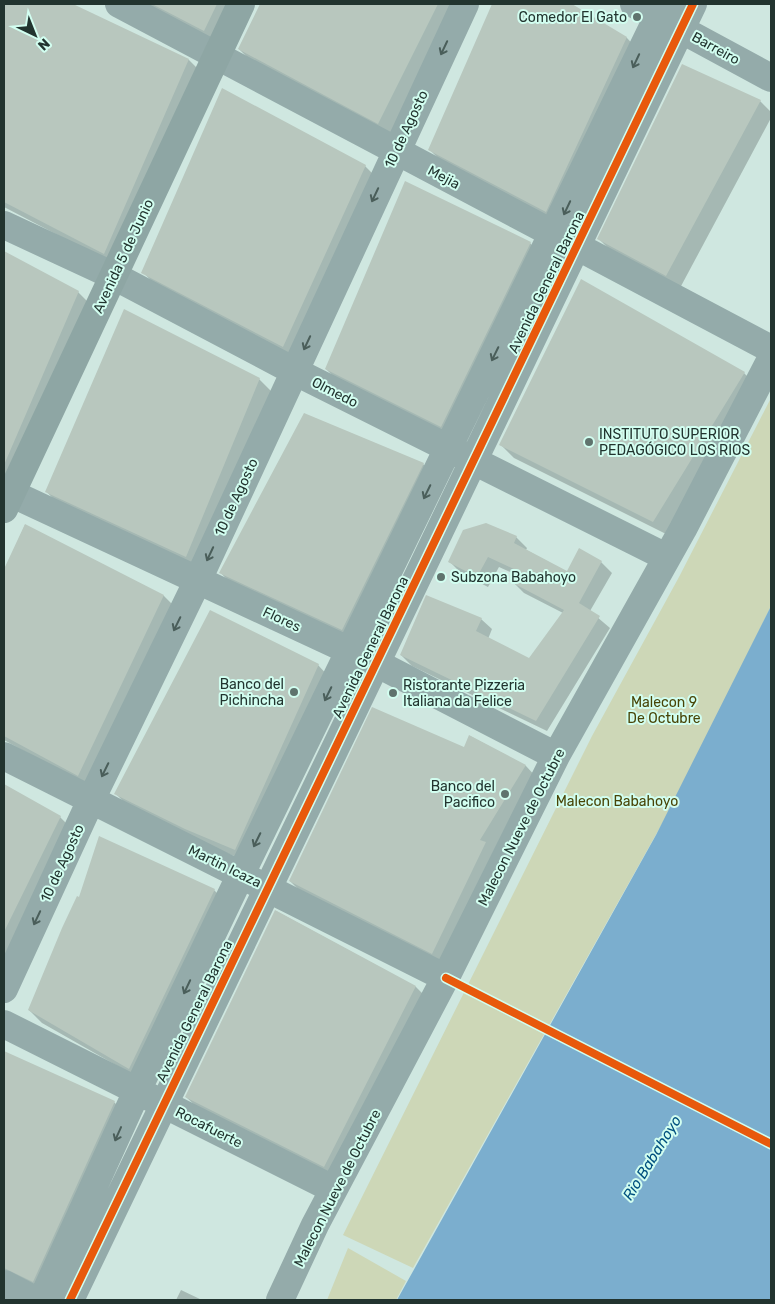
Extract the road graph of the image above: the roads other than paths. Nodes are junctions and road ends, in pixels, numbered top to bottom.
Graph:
1 (118, 4) edge
2 (242, 4) edge
3 (465, 4) edge
4 (693, 4) edge
5 (659, 13) edge
6 (217, 56) junction
7 (771, 78) edge
8 (395, 151) junction
9 (4, 225) edge
10 (565, 241) junction
11 (114, 276) junction
12 (771, 349) edge
13 (771, 359) edge
14 (294, 371) junction
15 (449, 449) junction
16 (474, 460) junction
17 (6, 497) edge
18 (666, 557) junction
19 (198, 580) junction
20 (350, 651) junction
21 (376, 663) junction
22 (4, 756) edge
23 (556, 756) junction
24 (91, 800) junction
25 (241, 874) junction
26 (268, 887) junction
27 (446, 978) junction
28 (4, 988) edge
29 (4, 1024) edge
30 (137, 1091) junction
31 (163, 1104) junction
32 (334, 1189) junction
33 (4, 1284) edge
34 (36, 1300) edge
35 (42, 1300) edge
36 (70, 1300) edge
37 (280, 1300) edge

1 - 6 street, Mejia
2 - 6 main road, Avenida 5 de Junio
3 -> 8 street, 10 de Agosto
4 - 5 street, Avenida General Barona
5 - 7 street, Barreiro
5 - 10 street, Avenida General Barona
6 - 8 street, Mejia
6 - 11 main road, Avenida 5 de Junio
8 - 10 street, Mejia
8 -> 14 street, 10 de Agosto
9 - 11 street, Olmedo
10 - 12 street, Mejia
10 -> 15 street, Avenida General Barona
10 - 16 street, Avenida General Barona
11 - 14 street, Olmedo
11 - 17 main road, Avenida 5 de Junio
13 - 18 street, Malecon Nueve de Octubre
14 - 15 street, Olmedo
14 -> 19 street, 10 de Agosto
15 - 16 street, Olmedo
15 -> 20 street, Avenida General Barona
16 - 18 street, Olmedo
16 - 21 street, Avenida General Barona
17 - 19 street, Flores
18 - 23 street, Malecon Nueve de Octubre
19 - 20 street, Flores
19 -> 24 street, 10 de Agosto
20 - 21 street, Flores
20 -> 25 street, Avenida General Barona
21 - 23 street, Flores
21 - 26 street, Avenida General Barona
22 - 24 street, Martin Icaza
23 - 27 street, Malecon Nueve de Octubre
24 - 25 street, Martin Icaza
24 -> 28 street, 10 de Agosto
25 - 26 street, Martin Icaza
25 -> 30 street, Avenida General Barona
26 - 27 street, Martin Icaza
26 - 31 street, Avenida General Barona
27 - 32 street, Malecon Nueve de Octubre
29 - 30 street, Rocafuerte
30 - 31 street, Rocafuerte
30 -> 35 street, Avenida General Barona
31 - 32 street, Rocafuerte
31 - 36 street, Avenida General Barona
32 - 37 street, Malecon Nueve de Octubre
33 - 34 street

